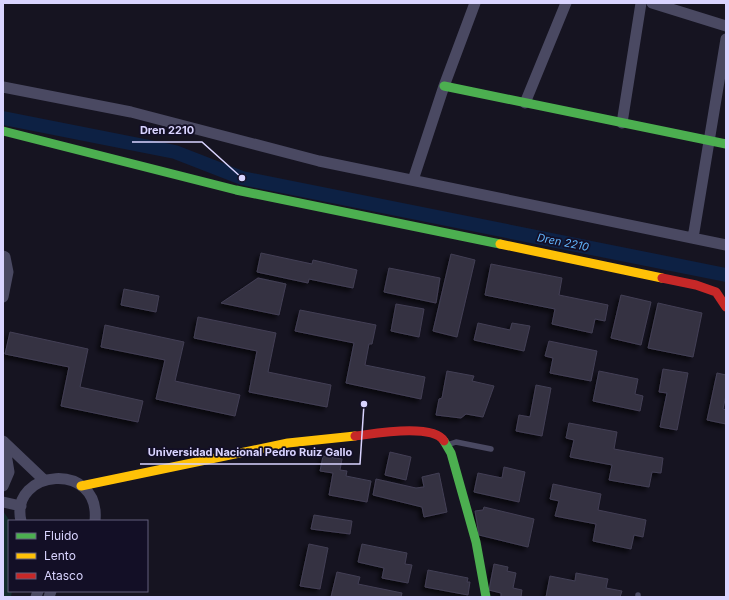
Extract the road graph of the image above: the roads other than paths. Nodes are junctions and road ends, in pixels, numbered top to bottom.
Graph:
1 (475, 3) edge
2 (566, 3) edge
3 (641, 3) edge
4 (652, 3) edge
5 (726, 26) edge
6 (726, 40) edge
7 (444, 86) junction
8 (3, 87) edge
9 (525, 103) junction
10 (622, 123) junction
11 (3, 131) edge
12 (710, 141) junction
13 (726, 144) edge
14 (413, 180) junction
15 (693, 238) junction
16 (726, 245) edge
17 (3, 256) edge
18 (3, 297) edge
19 (726, 308) edge
20 (4, 441) edge
21 (446, 446) junction
22 (491, 449) dead end
23 (44, 480) junction
24 (3, 486) edge
25 (80, 486) junction
26 (3, 502) edge
27 (21, 506) junction
28 (21, 520) edge
29 (95, 520) edge
30 (486, 597) edge

1 - 7 street
2 - 9 street
3 - 10 street
4 - 5 street
6 - 12 street
7 - 9 street
7 - 14 street
8 - 14 street
9 - 10 street
10 - 12 street
11 - 19 street
12 - 13 street
12 - 15 street
14 - 15 street
15 - 16 street
17 - 18 street
20 - 23 street
20 - 24 street
21 - 22 lane
21 - 25 street
21 - 30 street
23 - 25 street
23 - 27 street
25 - 29 street
26 - 27 street
27 - 28 street

